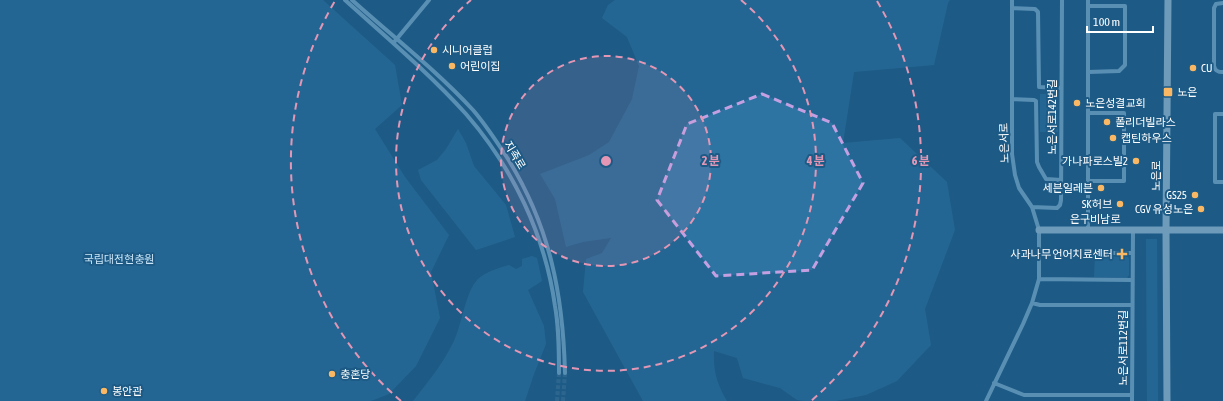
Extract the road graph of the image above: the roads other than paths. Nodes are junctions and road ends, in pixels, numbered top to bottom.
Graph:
1 (345, 0) edge
2 (352, 0) edge
3 (429, 0) edge
4 (1012, 0) edge
5 (1062, 0) edge
6 (1088, 0) edge
7 (1168, 0) edge
8 (1223, 3) edge
9 (1088, 6) junction
10 (1012, 8) junction
11 (395, 41) junction
12 (1088, 72) junction
13 (1223, 72) edge
14 (1061, 88) junction
15 (1012, 99) junction
16 (1088, 113) junction
17 (1223, 114) edge
18 (1061, 180) junction
19 (1088, 181) junction
20 (1223, 182) edge
21 (1032, 207) junction
22 (1039, 230) junction
23 (1088, 230) junction
24 (1133, 230) junction
25 (1166, 230) junction
26 (1223, 230) edge
27 (1040, 253) junction
28 (1132, 253) junction
29 (1039, 279) junction
30 (1132, 280) junction
31 (1032, 303) junction
32 (1132, 305) junction
33 (560, 373) tunnel mouth
34 (565, 373) tunnel mouth
35 (994, 383) junction
36 (1132, 395) junction
37 (986, 401) edge
38 (1132, 401) edge
39 (1167, 401) edge

1 - 11 street, 지족로
2 - 11 street, 지족로
3 - 11 street
4 - 10 street, 노은서로
5 - 14 street, 노은서로142번길
6 - 9 street
7 - 25 street, 노은로
8 - 13 street
9 - 12 street
9 - 12 street
10 - 14 street
10 - 15 street, 노은서로
11 - 33 street, 지족로
11 - 34 street, 지족로
12 - 16 street
14 - 18 street, 노은서로142번길
15 - 18 street
15 - 21 street, 노은서로
16 - 19 street
16 - 19 street
17 - 20 street
18 - 21 street, 노은서로142번길
19 - 23 street
21 - 22 street, 노은서로
22 - 23 street, 은구비남로
22 - 27 street, 노은서로
23 - 24 street, 은구비남로
24 - 25 street, 은구비남로
24 - 28 street, 노은서로112번길
25 - 26 street, 은구비남로
25 - 39 street, 노은로
27 - 28 street
27 - 29 street, 노은서로
28 - 30 street, 노은서로112번길
29 - 30 street
29 - 31 street, 노은서로
30 - 32 street, 노은서로112번길
31 - 32 street
31 - 35 street, 노은서로
32 - 36 street, 노은서로112번길
35 - 36 street, 노은서로112번길
35 - 37 street, 노은서로
36 - 38 street

